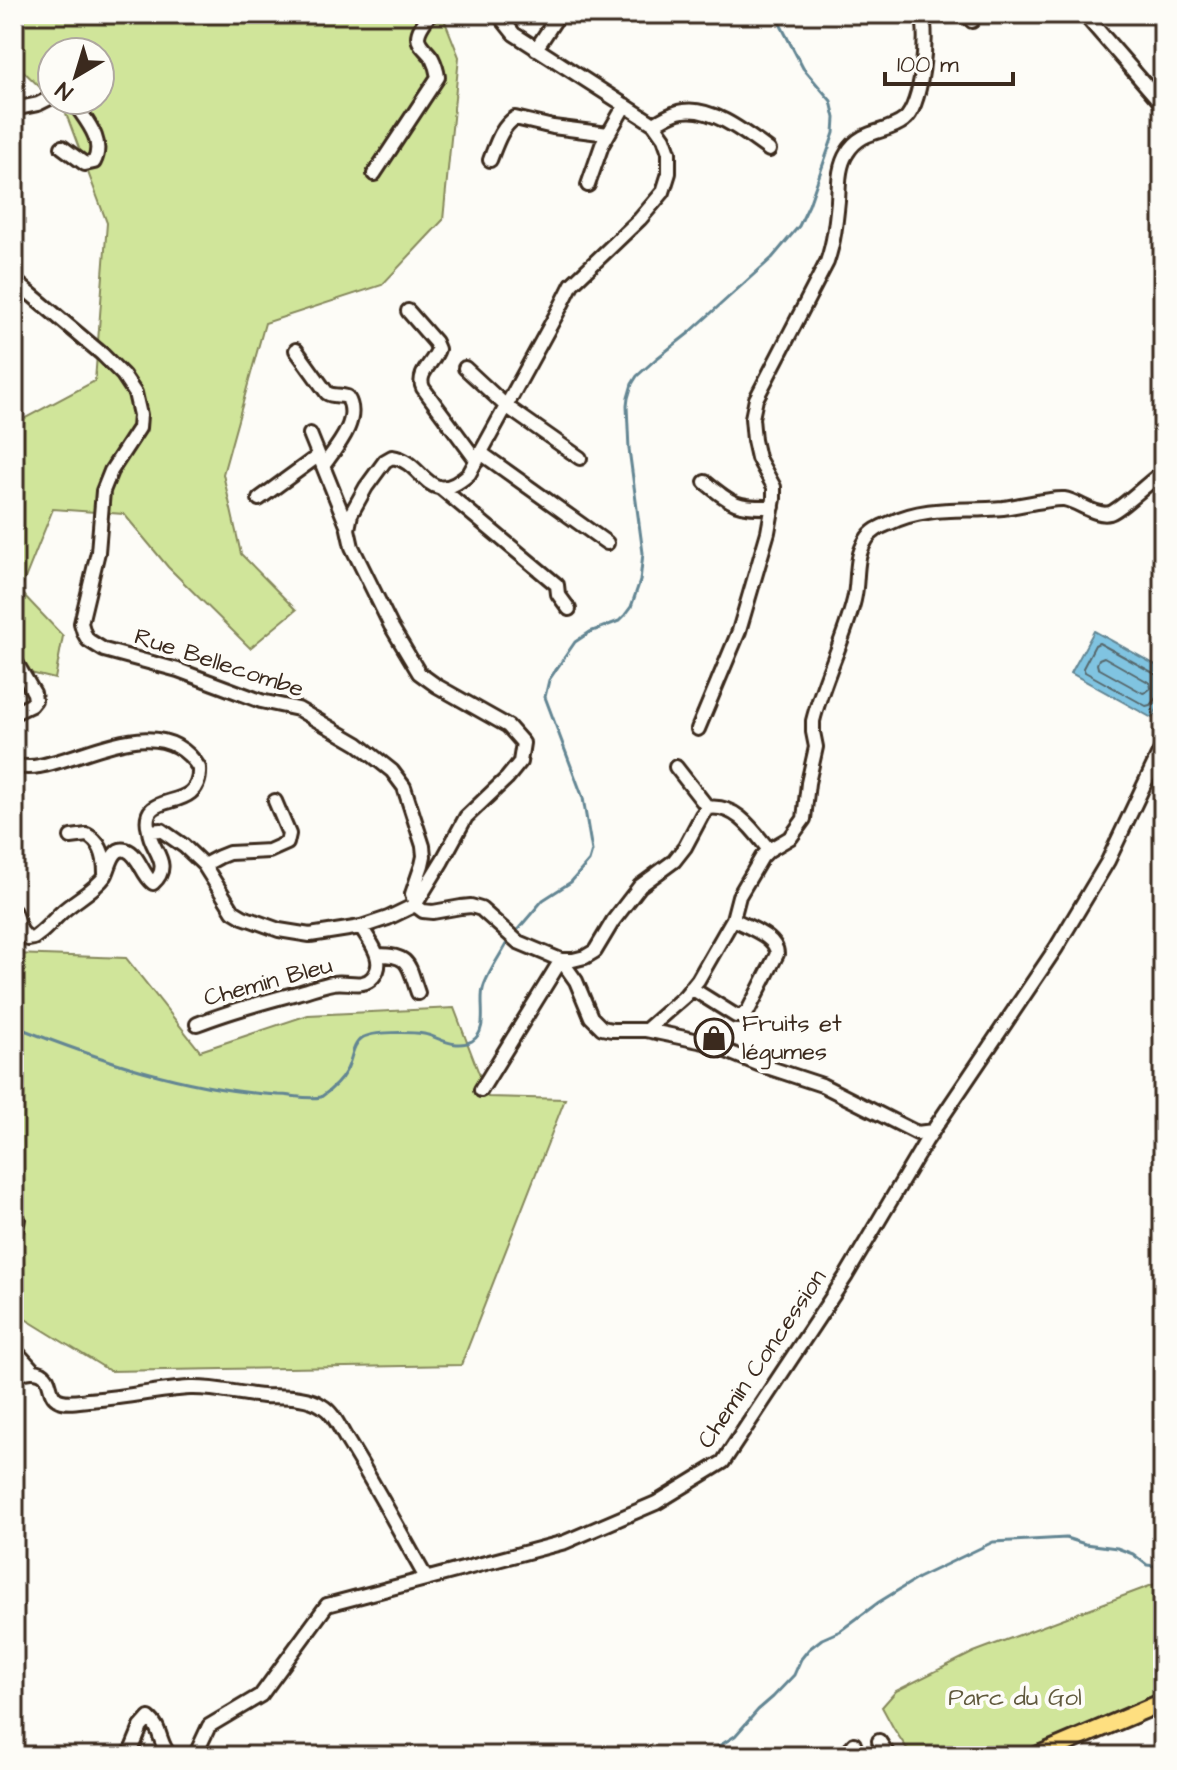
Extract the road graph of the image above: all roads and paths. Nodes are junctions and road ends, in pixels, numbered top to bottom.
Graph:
1 (430, 14) edge
2 (498, 14) edge
3 (559, 14) edge
4 (922, 14) edge
5 (1084, 14) edge
6 (536, 49) junction
7 (36, 104) edge
8 (625, 105) junction
9 (1163, 105) edge
10 (14, 109) edge
11 (83, 116) edge
12 (654, 124) junction
13 (608, 134) junction
14 (62, 147) dead end
15 (769, 150) dead end
16 (490, 160) dead end
17 (374, 174) dead end
18 (588, 185) dead end
19 (14, 280) edge
20 (408, 311) dead end
21 (296, 350) dead end
22 (465, 368) dead end
23 (506, 406) junction
24 (310, 434) dead end
25 (479, 457) junction
26 (580, 458) dead end
27 (320, 461) junction
28 (1163, 472) edge
29 (705, 482) dead end
30 (441, 488) junction
31 (259, 499) dead end
32 (773, 507) junction
33 (348, 529) junction
34 (607, 543) dead end
35 (569, 609) dead end
36 (14, 659) edge
37 (14, 713) edge
38 (698, 729) dead end
39 (1163, 745) edge
40 (14, 766) edge
41 (676, 767) dead end
42 (275, 801) dead end
43 (708, 808) junction
44 (149, 831) junction
45 (71, 837) dead end
46 (769, 850) junction
47 (204, 865) junction
48 (103, 878) junction
49 (415, 905) junction
50 (14, 912) edge
51 (733, 919) junction
52 (361, 927) junction
53 (378, 955) junction
54 (561, 960) junction
55 (691, 988) junction
56 (418, 993) dead end
57 (197, 1024) dead end
58 (646, 1030) junction
59 (481, 1090) dead end
60 (933, 1131) junction
61 (14, 1213) edge
62 (14, 1232) edge
63 (14, 1349) edge
64 (34, 1371) junction
65 (14, 1376) edge
66 (426, 1578) junction
67 (1163, 1702) edge
68 (879, 1741) dead end
69 (854, 1744) dead end
70 (129, 1756) edge
71 (171, 1756) edge
72 (195, 1756) edge
73 (845, 1756) edge
74 (889, 1756) edge
75 (1036, 1756) edge

1 - 17 street
2 - 6 street
3 - 6 street
4 - 32 street
5 - 9 street
6 - 8 street
7 - 10 street
8 - 12 street
8 - 13 street
11 - 14 street
12 - 15 street
12 - 23 street
13 - 16 street
13 - 18 street
19 - 49 street, Rue Bellecombe
20 - 25 street
21 - 27 street
22 - 23 street
23 - 25 street
23 - 26 street
24 - 27 street
25 - 30 street
25 - 34 street
27 - 31 street
27 - 33 street
28 - 46 street
29 - 32 street
30 - 33 street
30 - 35 street
32 - 38 street
33 - 49 street
36 - 37 street
39 - 60 street, Chemin Concession
40 - 44 street
41 - 43 street
42 - 47 street
43 - 46 street
43 - 54 street
44 - 47 street
44 - 48 street
45 - 48 street
46 - 51 street
47 - 52 street
48 - 50 street
49 - 52 street
49 - 54 street
51 - 55 street
51 - 55 street
52 - 53 street
53 - 56 street
53 - 57 street, Chemin Bleu
54 - 58 street
54 - 59 street
55 - 58 street
58 - 60 street
60 - 66 street, Chemin Concession
61 - 62 street
63 - 64 street
64 - 65 street
64 - 66 street
66 - 72 street, Chemin Concession
67 - 75 main road
68 - 74 street
69 - 73 street
70 - 71 street

